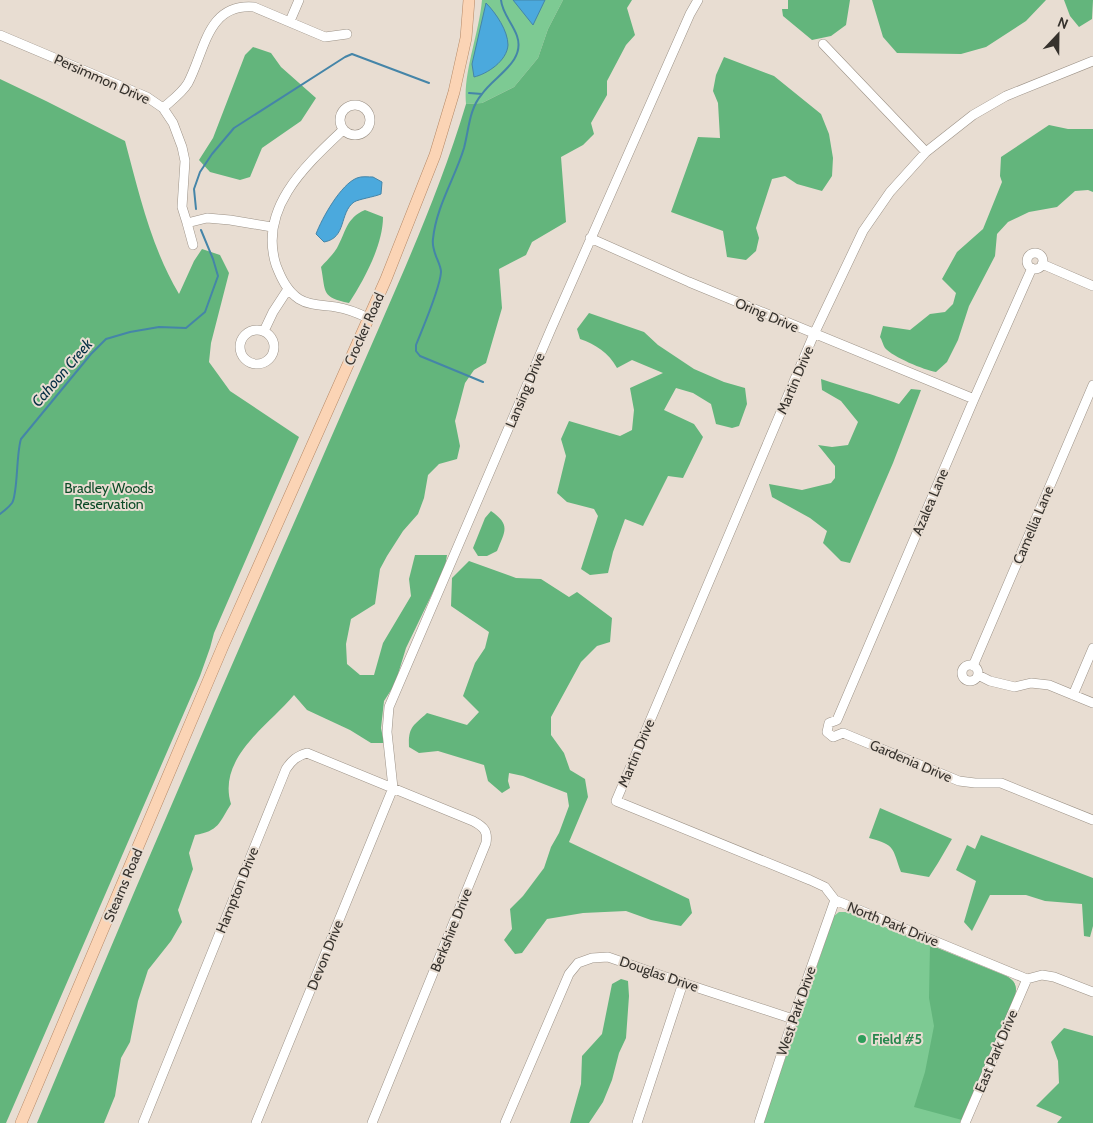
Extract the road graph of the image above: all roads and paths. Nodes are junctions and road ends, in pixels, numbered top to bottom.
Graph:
1 (299, 0) edge
2 (470, 0) edge
3 (698, 0) edge
4 (290, 21) junction
5 (347, 34) dead end
6 (0, 35) edge
7 (822, 44) dead end
8 (1093, 62) edge
9 (163, 108) junction
10 (343, 130) dead end
11 (926, 152) junction
12 (187, 223) junction
13 (272, 228) junction
14 (590, 238) junction
15 (194, 245) dead end
16 (1042, 264) junction
17 (1032, 268) junction
18 (1093, 286) edge
19 (288, 288) junction
20 (368, 318) junction
21 (264, 331) dead end
22 (814, 334) junction
23 (1093, 385) edge
24 (974, 399) junction
25 (223, 646) joint
26 (1093, 648) edge
27 (973, 666) junction
28 (978, 675) junction
29 (1073, 695) junction
30 (1093, 703) edge
31 (837, 720) junction
32 (827, 732) joint
33 (843, 733) junction
34 (393, 788) junction
35 (616, 801) joint
36 (1093, 820) edge
37 (835, 900) junction
38 (1027, 979) junction
39 (683, 984) junction
40 (1093, 992) edge
41 (792, 1019) junction
42 (21, 1123) edge
43 (143, 1123) edge
44 (256, 1123) edge
45 (372, 1123) edge
46 (505, 1123) edge
47 (637, 1123) edge
48 (759, 1123) edge
49 (965, 1123) edge

1 - 4 street
2 - 20 main road, Crocker Road
3 - 14 street, Lansing Drive
4 - 5 street
4 - 9 street
6 - 9 street, Persimmon Drive
7 - 11 street
8 - 11 street, Martin Drive
9 - 12 street, Persimmon Drive
10 - 13 street
11 - 22 street, Martin Drive
12 - 13 street
12 - 15 street, Persimmon Drive
13 - 19 street
14 - 22 street, Oring Drive
14 - 34 street, Lansing Drive
16 - 17 street
16 - 17 street
16 - 18 street
17 - 24 street, Azalea Lane
19 - 20 street
19 - 21 street
20 - 25 main road, Crocker Road
22 - 24 street, Oring Drive
22 - 35 street, Martin Drive
23 - 27 street, Camellia Lane
24 - 31 street, Azalea Lane
25 - 42 main road, Stearns Road
26 - 29 street
27 - 28 street
27 - 28 street
28 - 29 street
29 - 30 street
31 - 32 street, Azalea Lane
31 - 33 street
32 - 33 street, Gardenia Drive
33 - 36 street, Gardenia Drive
34 - 43 street, Hampton Drive
34 - 44 street, Devon Drive
34 - 45 street, Berkshire Drive
35 - 37 street, North Park Drive
37 - 38 street, North Park Drive
37 - 41 street, West Park Drive
38 - 40 street, North Park Drive
38 - 49 street, East Park Drive
39 - 41 street, Douglas Drive
39 - 46 street, Douglas Drive
39 - 47 street
41 - 48 street, West Park Drive

